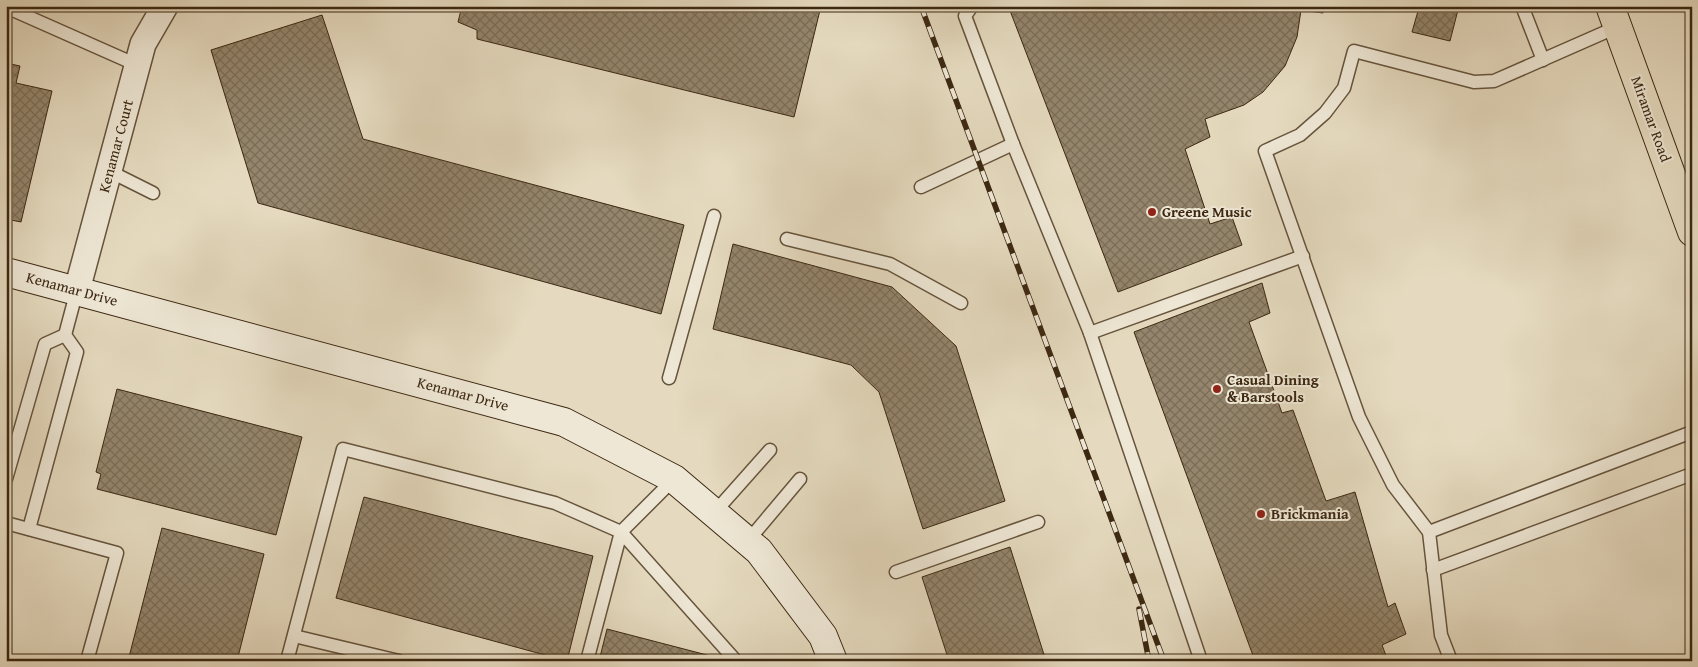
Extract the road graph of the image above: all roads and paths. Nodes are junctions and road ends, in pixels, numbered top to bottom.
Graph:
1 (972, 6) edge
2 (1522, 6) edge
3 (6, 7) edge
4 (163, 7) edge
5 (1613, 17) edge
6 (1544, 60) junction
7 (137, 65) junction
8 (1013, 144) junction
9 (109, 171) junction
10 (922, 187) dead end
11 (153, 193) dead end
12 (714, 216) dead end
13 (1692, 232) edge
14 (787, 239) dead end
15 (1303, 256) junction
16 (6, 272) edge
17 (77, 290) junction
18 (962, 303) dead end
19 (1090, 333) junction
20 (65, 335) junction
21 (669, 378) dead end
22 (1692, 432) edge
23 (770, 450) dead end
24 (1692, 474) edge
25 (6, 479) edge
26 (674, 479) junction
27 (800, 479) dead end
28 (714, 514) junction
29 (1038, 522) dead end
30 (6, 523) edge
31 (29, 529) junction
32 (621, 532) junction
33 (1428, 532) junction
34 (747, 542) junction
35 (1433, 570) junction
36 (896, 572) dead end
37 (294, 636) junction
38 (87, 661) edge
39 (287, 661) edge
40 (399, 661) edge
41 (587, 661) edge
42 (736, 661) edge
43 (834, 661) edge
44 (1201, 661) edge
45 (1451, 661) edge

1 - 8 lane
2 - 6 lane
3 - 7 lane
4 - 7 street, Kenamar Court
5 - 6 lane
5 - 13 main road, Miramar Road
6 - 15 lane
7 - 9 street, Kenamar Court
8 - 10 lane
8 - 19 lane
9 - 11 lane
9 - 17 street, Kenamar Court
12 - 21 lane
14 - 18 lane
15 - 19 lane
15 - 33 lane
16 - 17 street, Kenamar Drive
17 - 20 lane
17 - 26 street, Kenamar Drive
19 - 44 lane
20 - 25 lane
20 - 31 lane
22 - 33 lane
23 - 28 lane
24 - 35 lane
26 - 28 street, Kenamar Drive
26 - 32 lane
27 - 34 lane
28 - 34 street, Kenamar Drive
29 - 36 lane
30 - 31 lane
31 - 38 lane
32 - 37 lane
32 - 41 lane
32 - 42 lane
33 - 35 lane
34 - 43 street, Kenamar Drive
35 - 45 lane
37 - 39 lane
37 - 40 lane

